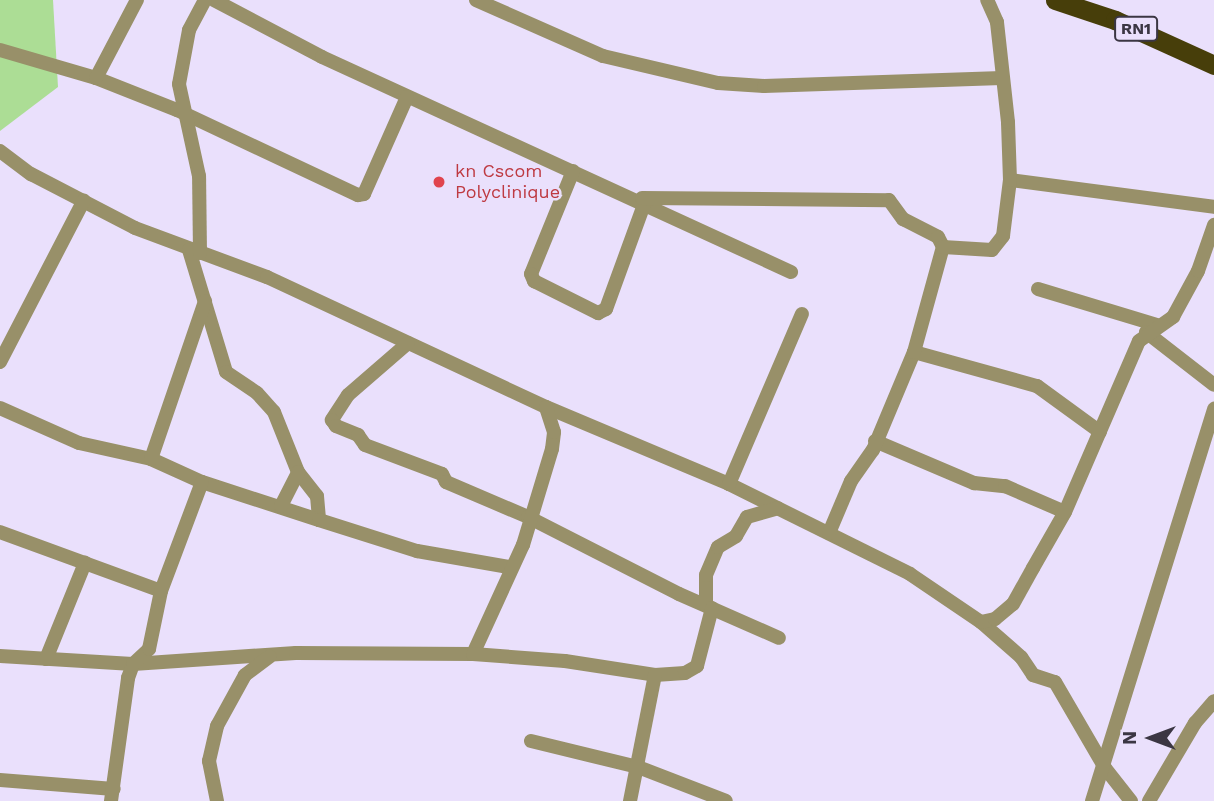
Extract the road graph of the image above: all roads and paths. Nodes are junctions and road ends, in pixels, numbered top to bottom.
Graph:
1 (137, 0) edge
2 (205, 0) edge
3 (214, 0) edge
4 (476, 0) edge
5 (987, 0) edge
6 (1055, 0) edge
7 (0, 50) edge
8 (1214, 65) edge
9 (96, 78) junction
10 (1002, 78) junction
11 (407, 97) junction
12 (184, 114) junction
13 (0, 151) edge
14 (573, 171) junction
15 (1010, 180) junction
16 (84, 200) junction
17 (641, 200) junction
18 (1214, 207) edge
19 (1214, 225) edge
20 (943, 247) junction
21 (195, 251) junction
22 (791, 272) dead end
23 (1038, 289) dead end
24 (205, 301) junction
25 (802, 314) dead end
26 (1151, 328) junction
27 (408, 343) junction
28 (914, 352) junction
29 (0, 362) edge
30 (1214, 385) edge
31 (546, 407) junction
32 (0, 408) edge
33 (1214, 409) edge
34 (1100, 432) junction
35 (875, 441) junction
36 (150, 459) junction
37 (298, 472) junction
38 (202, 482) junction
39 (729, 484) junction
40 (281, 506) junction
41 (778, 508) junction
42 (1065, 512) junction
43 (528, 517) junction
44 (318, 520) junction
45 (0, 532) edge
46 (829, 533) junction
47 (85, 563) junction
48 (509, 567) junction
49 (161, 591) junction
50 (709, 606) junction
51 (981, 622) junction
52 (779, 638) dead end
53 (473, 654) junction
54 (271, 655) junction
55 (0, 656) edge
56 (46, 659) junction
57 (133, 664) junction
58 (655, 675) junction
59 (1214, 701) edge
60 (531, 741) dead end
61 (638, 767) junction
62 (1105, 768) junction
63 (0, 780) edge
64 (112, 795) edge
65 (217, 801) edge
66 (630, 801) edge
67 (726, 801) edge
68 (1092, 801) edge
69 (1131, 801) edge
70 (1149, 801) edge

1 - 9 street
2 - 12 street
3 - 11 street
4 - 10 street
5 - 10 street
6 - 8 highway, RN1
7 - 9 street
9 - 12 street
10 - 15 street
11 - 12 street
11 - 14 street
12 - 21 street
13 - 16 street
14 - 17 street
14 - 17 street
15 - 18 street
15 - 20 street
16 - 21 street
16 - 29 street
17 - 20 street
17 - 22 street
19 - 26 street
20 - 28 street
21 - 24 street
21 - 27 street
23 - 26 street
24 - 36 street
24 - 37 street
25 - 39 street
26 - 30 street
26 - 34 street
27 - 31 street
27 - 43 street
28 - 34 street
28 - 35 street
31 - 39 street
31 - 43 street
32 - 36 street
33 - 62 street
34 - 42 street
35 - 42 street
35 - 46 street
36 - 38 street
37 - 40 street
37 - 44 street
38 - 40 street
38 - 49 street
39 - 41 street
40 - 44 street
41 - 46 street
41 - 50 street
42 - 51 street
43 - 48 street
43 - 50 street
44 - 48 street
45 - 47 street
46 - 51 street
47 - 49 street
47 - 56 street
48 - 53 street
49 - 57 street
50 - 52 street
50 - 58 street
51 - 62 street
53 - 54 street
53 - 58 street
54 - 57 street
54 - 65 street
55 - 56 street
56 - 57 street
57 - 64 street
58 - 61 street
59 - 70 street
60 - 61 street
61 - 66 street
61 - 67 street
62 - 68 street
62 - 69 street
63 - 64 street

